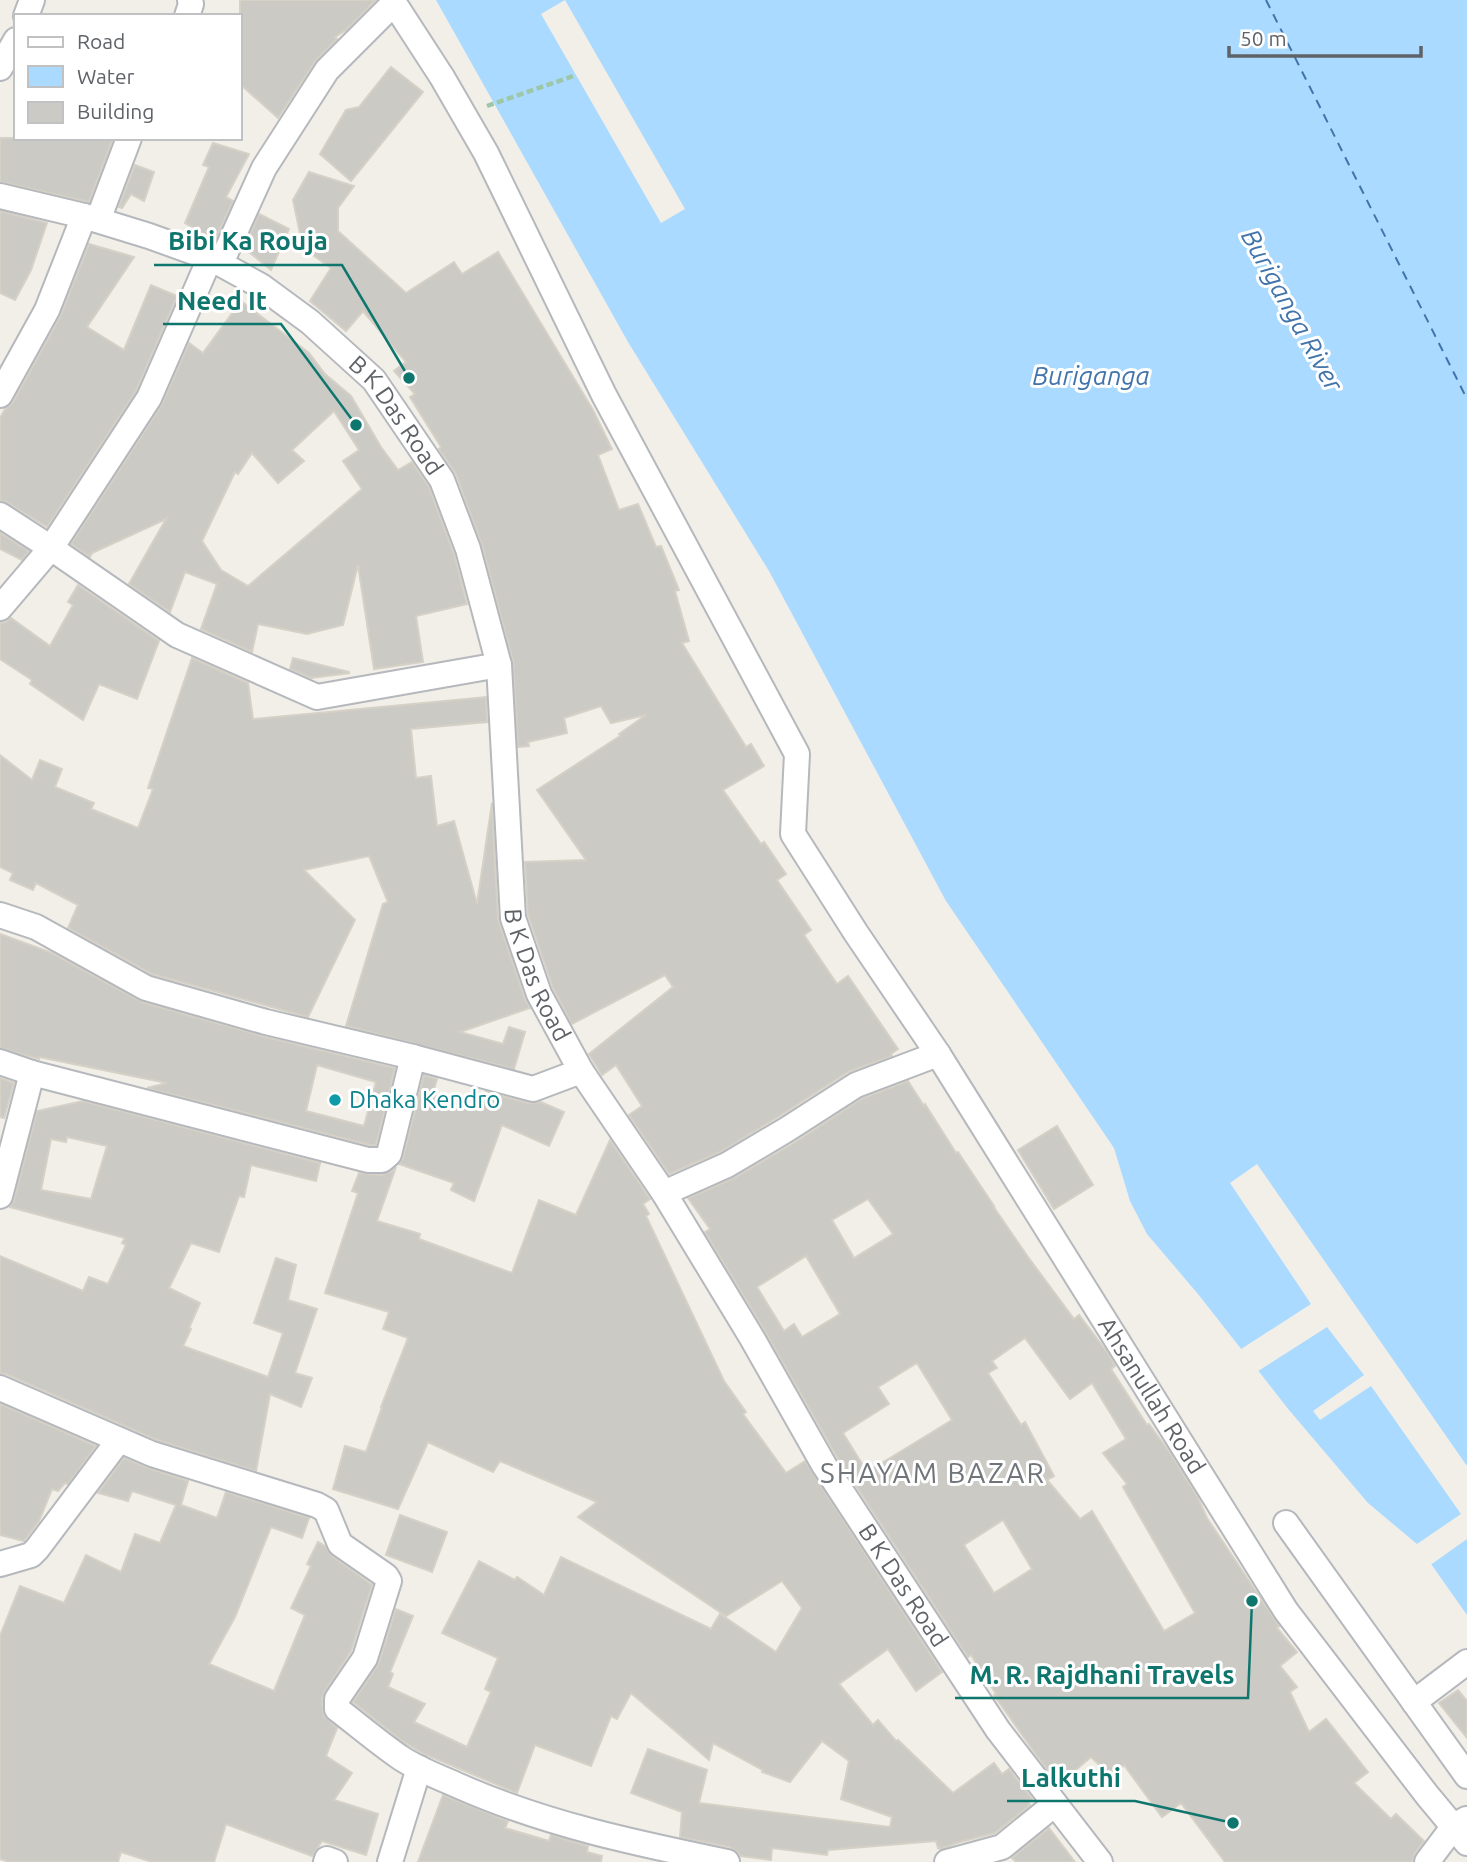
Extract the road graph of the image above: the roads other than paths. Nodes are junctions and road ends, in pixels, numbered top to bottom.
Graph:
1 (393, 2) edge
2 (14, 44) edge
3 (0, 68) edge
4 (128, 140) edge
5 (0, 195) edge
6 (91, 218) junction
7 (216, 261) junction
8 (0, 395) edge
9 (0, 515) edge
10 (51, 548) junction
11 (0, 608) edge
12 (499, 665) junction
13 (0, 915) edge
14 (938, 1054) junction
15 (413, 1057) junction
16 (0, 1062) edge
17 (580, 1071) junction
18 (32, 1073) junction
19 (664, 1193) junction
20 (0, 1196) edge
21 (0, 1388) edge
22 (119, 1440) junction
23 (1286, 1523) dead end
24 (0, 1564) edge
25 (1467, 1662) edge
26 (1414, 1702) junction
27 (419, 1768) junction
28 (1467, 1776) edge
29 (1055, 1804) junction
30 (1463, 1829) edge
31 (326, 1862) edge
32 (335, 1862) edge
33 (390, 1862) edge
34 (727, 1862) edge
35 (947, 1862) edge
36 (1100, 1862) edge
37 (1427, 1862) edge

1 - 7 street
1 - 14 street, Ahsanullah Road
2 - 3 street
4 - 6 street
5 - 6 street, B K Das Road
6 - 7 street, B K Das Road
6 - 8 street
7 - 10 street
7 - 12 street, B K Das Road
9 - 10 street
10 - 11 street
10 - 12 street
12 - 17 street, B K Das Road
13 - 15 street
14 - 19 street
14 - 30 street, Ahsanullah Road
15 - 17 street
15 - 18 street
16 - 18 street
17 - 19 street, B K Das Road
18 - 20 street
19 - 29 street, B K Das Road
21 - 22 street
22 - 24 street
22 - 27 street
23 - 26 street
25 - 26 street
26 - 28 street
27 - 33 street
27 - 34 street
29 - 35 street
29 - 36 street, B K Das Road
30 - 37 street
31 - 32 street

